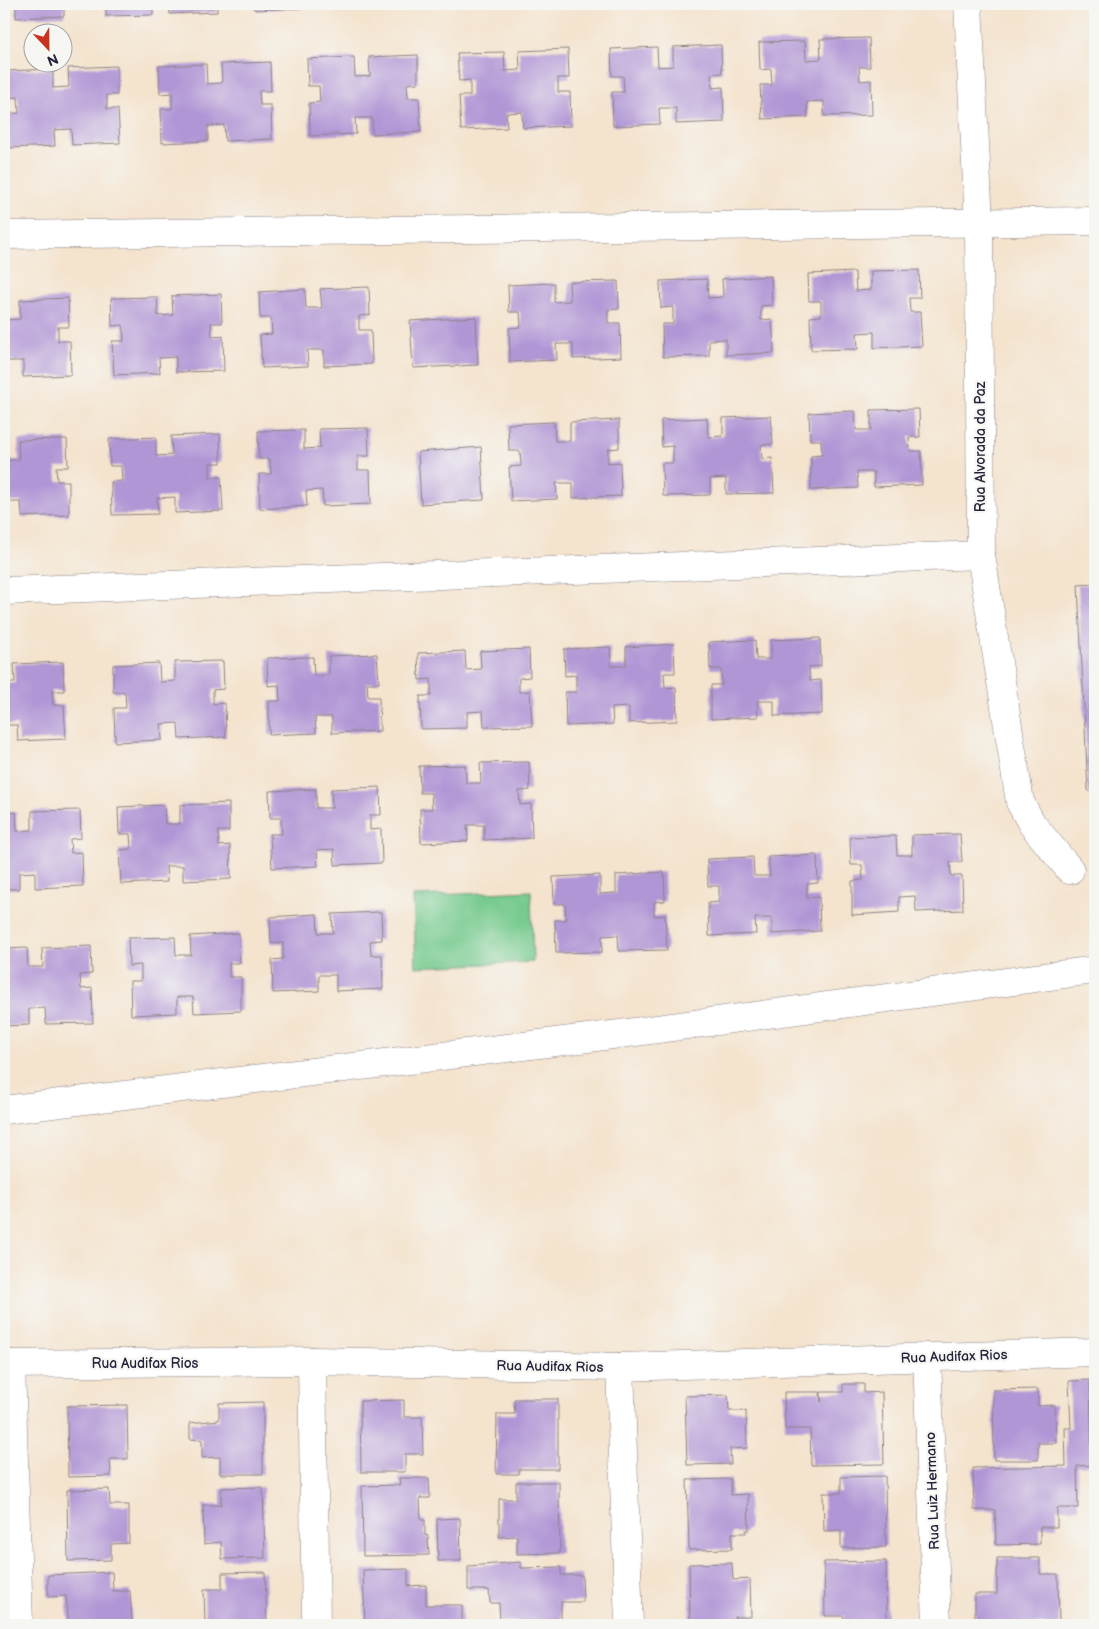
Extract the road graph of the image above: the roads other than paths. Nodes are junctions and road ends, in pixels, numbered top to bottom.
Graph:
1 (968, 4) edge
2 (1095, 221) edge
3 (979, 224) junction
4 (4, 235) edge
5 (981, 555) junction
6 (4, 592) edge
7 (1070, 870) dead end
8 (1095, 970) edge
9 (4, 1110) edge
10 (1095, 1352) edge
11 (927, 1357) junction
12 (312, 1361) junction
13 (8, 1364) edge
14 (620, 1367) junction
15 (19, 1625) edge
16 (316, 1625) edge
17 (628, 1625) edge
18 (937, 1625) edge

1 - 3 street, Rua Alvorada da Paz
2 - 3 street
3 - 4 street
3 - 5 street, Rua Alvorada da Paz
5 - 6 street
5 - 7 street, Rua Alvorada da Paz
8 - 9 street
10 - 11 street, Rua Audifax Rios
11 - 14 street, Rua Audifax Rios
11 - 18 street, Rua Luiz Hermano
12 - 13 street, Rua Audifax Rios
12 - 14 street, Rua Audifax Rios
12 - 16 street
13 - 15 street
14 - 17 street

